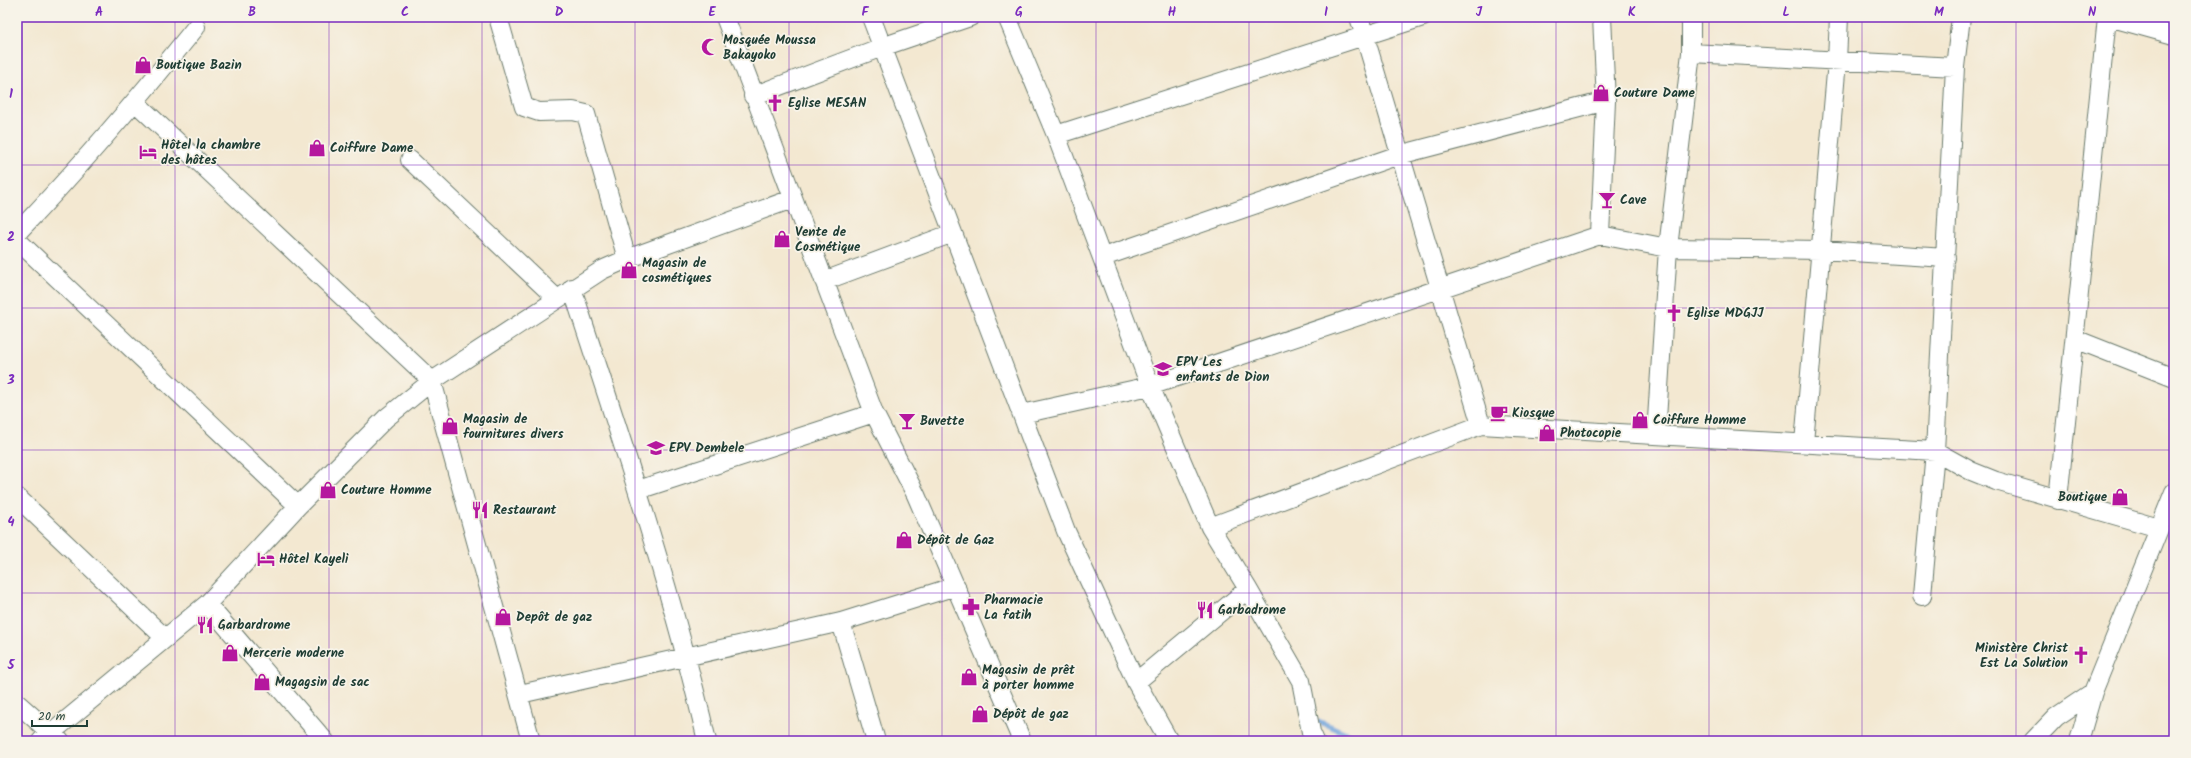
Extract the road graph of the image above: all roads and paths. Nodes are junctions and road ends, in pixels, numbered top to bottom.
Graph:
1 (498, 17) edge
2 (725, 17) edge
3 (871, 17) edge
4 (970, 17) edge
5 (1007, 17) edge
6 (1359, 17) edge
7 (1423, 17) edge
8 (1602, 17) edge
9 (1691, 17) edge
10 (1839, 17) edge
11 (1961, 17) edge
12 (2108, 17) edge
13 (196, 27) dead end
14 (1365, 35) junction
15 (2174, 35) edge
16 (882, 47) junction
17 (1691, 53) junction
18 (1837, 61) junction
19 (1955, 67) junction
20 (753, 96) junction
21 (135, 102) junction
22 (1606, 102) junction
23 (1056, 136) junction
24 (1399, 155) junction
25 (410, 160) dead end
26 (792, 199) junction
27 (17, 233) edge
28 (953, 233) junction
29 (1600, 235) junction
30 (17, 240) edge
31 (1668, 248) junction
32 (1820, 250) junction
33 (1103, 257) junction
34 (1946, 258) junction
35 (627, 259) junction
36 (824, 281) junction
37 (572, 288) junction
38 (1440, 290) junction
39 (556, 298) junction
40 (2075, 339) junction
41 (2174, 378) edge
42 (432, 381) junction
43 (1150, 386) junction
44 (874, 413) junction
45 (1022, 414) junction
46 (1481, 425) junction
47 (1656, 435) junction
48 (1804, 443) junction
49 (1935, 451) junction
50 (638, 490) junction
51 (2174, 492) edge
52 (17, 497) edge
53 (2058, 500) junction
54 (298, 506) junction
55 (1210, 527) junction
56 (2159, 528) junction
57 (956, 586) junction
58 (1248, 589) junction
59 (1922, 596) dead end
60 (206, 604) junction
61 (841, 622) junction
62 (166, 638) junction
63 (687, 655) junction
64 (1136, 682) junction
65 (2093, 692) junction
66 (520, 694) junction
67 (17, 703) edge
68 (1309, 738) edge
69 (51, 739) edge
70 (325, 741) edge
71 (531, 741) edge
72 (707, 741) edge
73 (876, 741) edge
74 (1022, 741) edge
75 (1169, 741) edge
76 (2033, 741) edge
77 (2079, 741) edge

1 - 35 street
2 - 20 street
3 - 16 street
4 - 16 street
5 - 23 street
6 - 14 street
7 - 14 street
8 - 22 street
9 - 17 street
10 - 18 street
11 - 19 street
12 - 15 street
12 - 40 street
13 - 21 street
14 - 23 street
14 - 24 street
16 - 20 street
16 - 28 street
17 - 18 street
17 - 31 street
18 - 19 street
18 - 32 street
19 - 34 street
20 - 26 street
21 - 27 street
21 - 42 street
22 - 24 street
22 - 29 street
23 - 33 street
24 - 33 street
24 - 38 street
25 - 39 street
26 - 35 street
26 - 36 street
28 - 36 street
28 - 45 street
29 - 31 street
29 - 38 street
30 - 54 street
31 - 32 street
31 - 47 street
32 - 34 street
32 - 48 street
33 - 43 street
34 - 49 street
35 - 37 street
36 - 44 street
37 - 39 street
37 - 50 street
38 - 43 street
38 - 46 street
39 - 42 street
40 - 41 street
40 - 53 street
42 - 54 street
42 - 66 street
43 - 45 street
43 - 55 street
44 - 50 street
44 - 57 street
45 - 64 street
46 - 47 street
46 - 55 street
47 - 48 street
48 - 49 street
49 - 53 street
49 - 59 street
50 - 63 street
51 - 56 street
52 - 62 street
53 - 56 street
54 - 60 street
55 - 58 street
56 - 65 street
57 - 61 street
57 - 74 street
58 - 64 street
58 - 68 street
60 - 62 street
60 - 70 street
61 - 63 street
61 - 73 street
62 - 69 street
63 - 66 street
63 - 72 street
64 - 75 street
65 - 76 street
65 - 77 street
66 - 71 street
67 - 69 street

